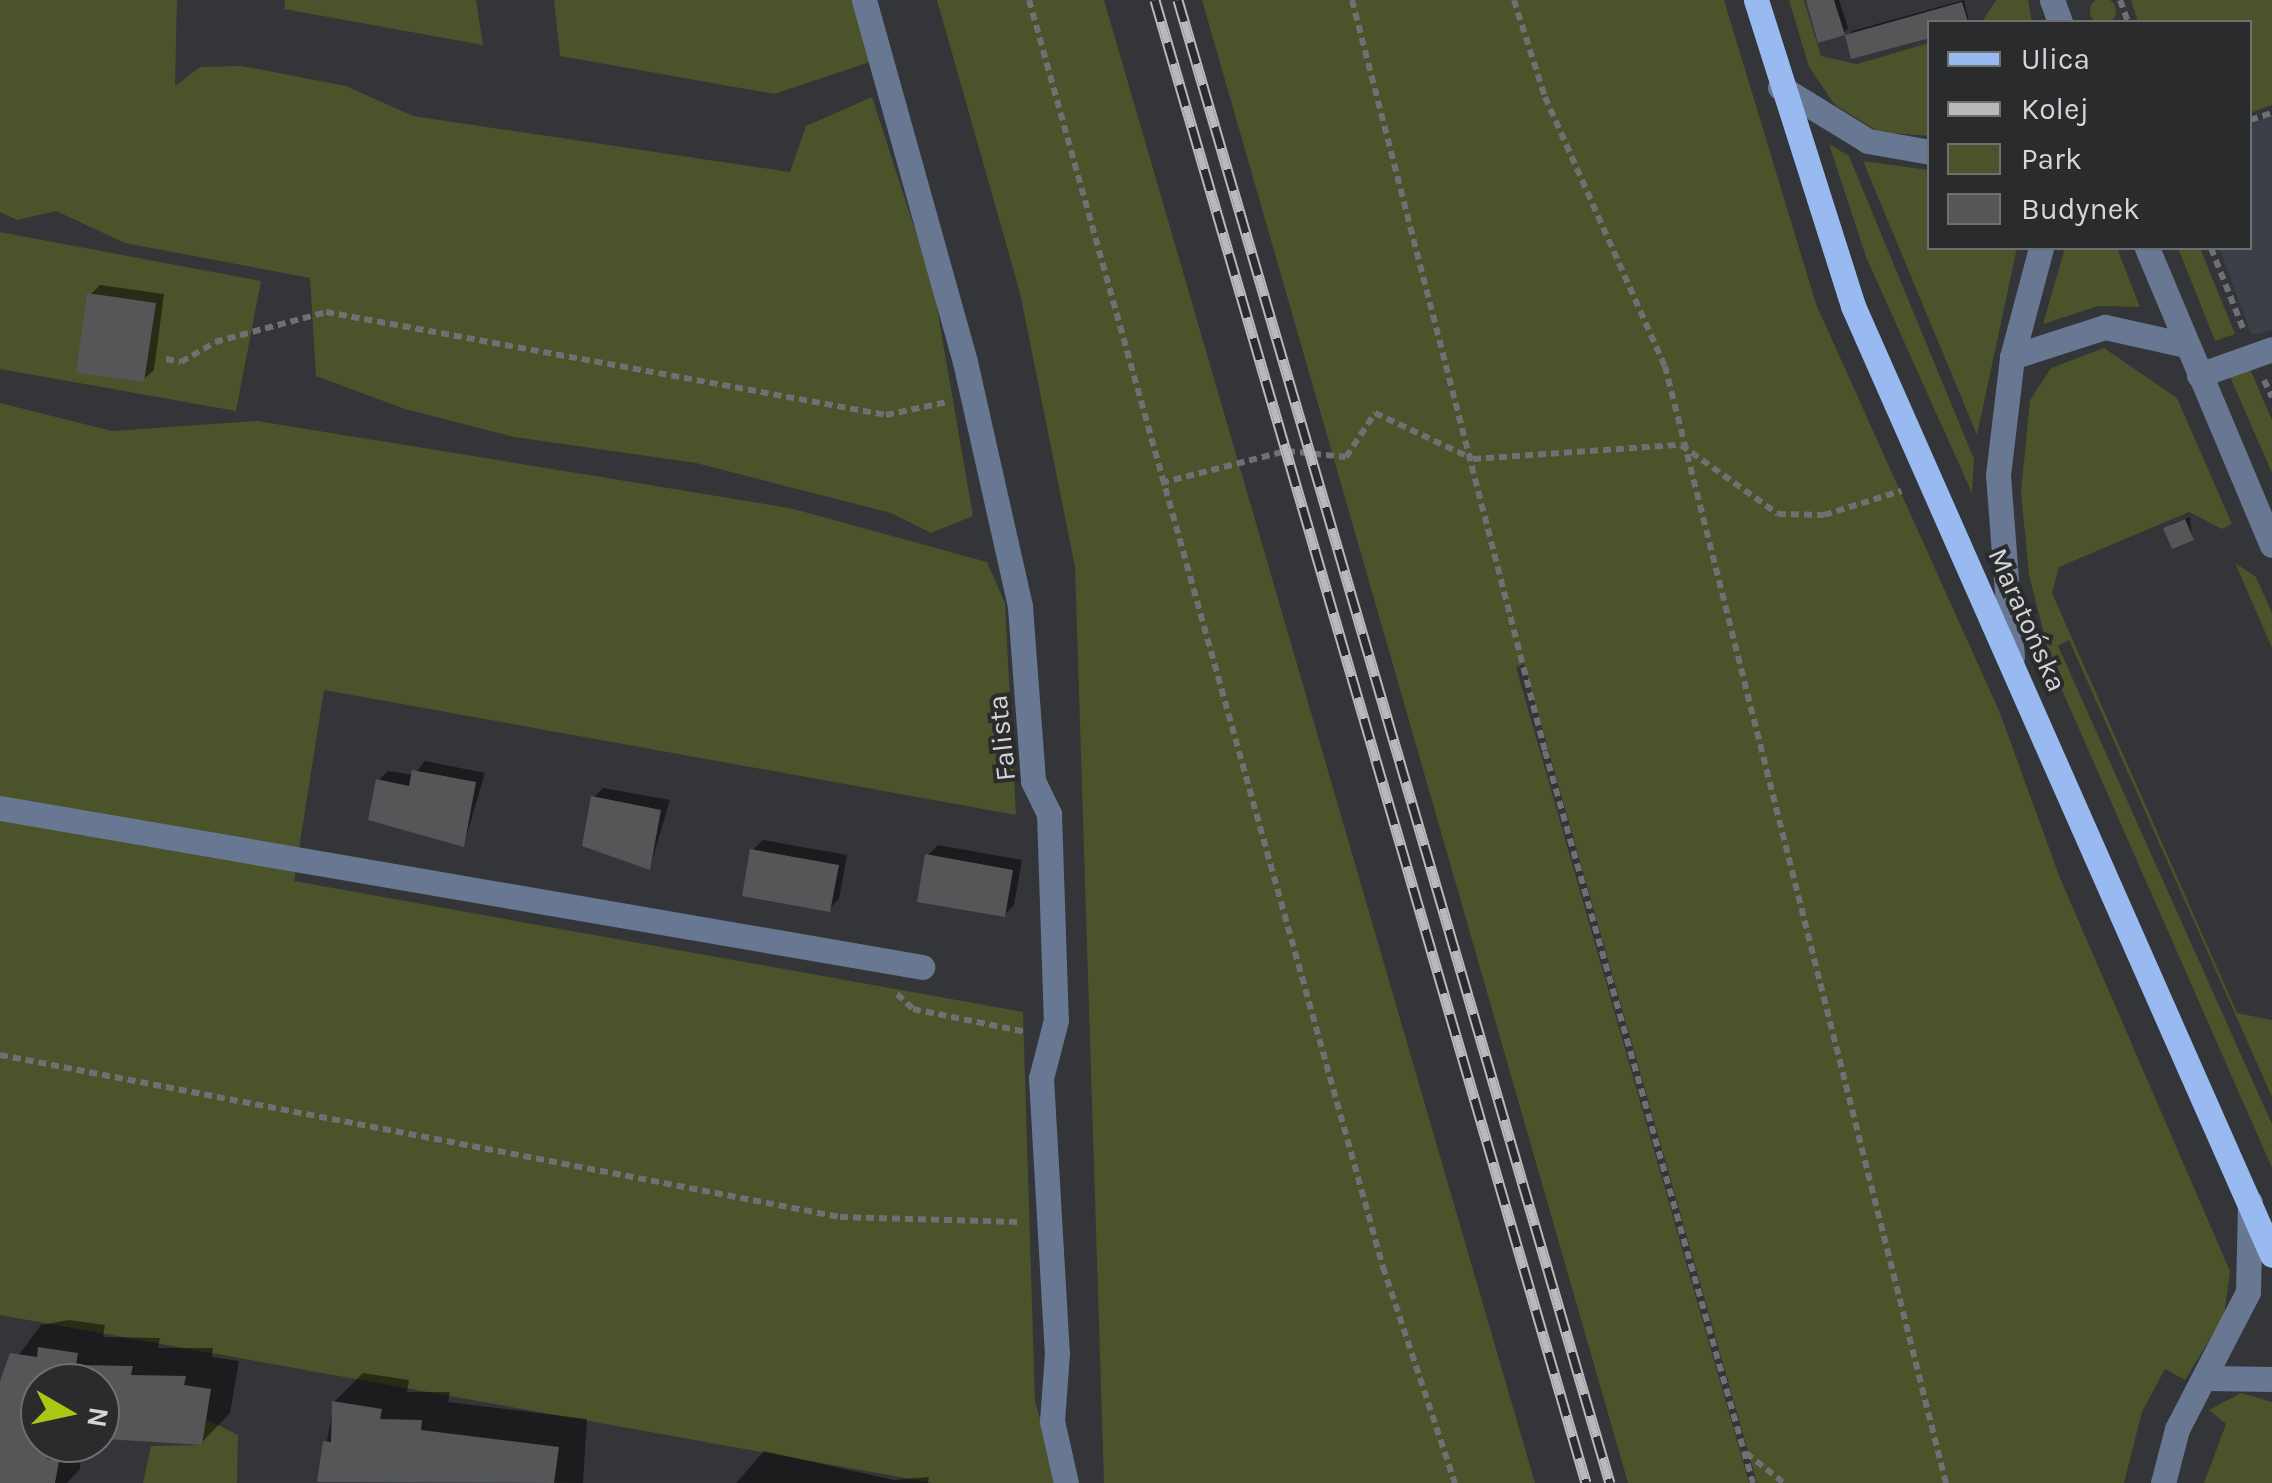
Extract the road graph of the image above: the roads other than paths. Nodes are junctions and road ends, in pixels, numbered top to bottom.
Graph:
1 (864, 0) edge
2 (1756, 0) edge
3 (1780, 87) junction
4 (1927, 151) edge
5 (2039, 250) edge
6 (2149, 250) edge
7 (2186, 345) junction
8 (2262, 352) edge
9 (2012, 358) junction
10 (2199, 376) junction
11 (2272, 545) edge
12 (2012, 662) junction
13 (0, 808) edge
14 (922, 968) dead end
15 (2250, 1197) junction
16 (2272, 1255) edge
17 (2209, 1378) junction
18 (2272, 1379) edge
19 (1066, 1483) edge
20 (2163, 1483) edge

1 - 19 street, Falista
2 - 3 main road, Maratońska
3 - 4 street
3 - 12 main road, Maratońska
5 - 9 street
6 - 7 street
7 - 9 street
7 - 10 street
8 - 10 street
9 - 12 street
10 - 11 street
12 - 15 main road, Maratońska
13 - 14 street
15 - 16 main road, Maratońska
15 - 17 street
17 - 18 street
17 - 20 street

